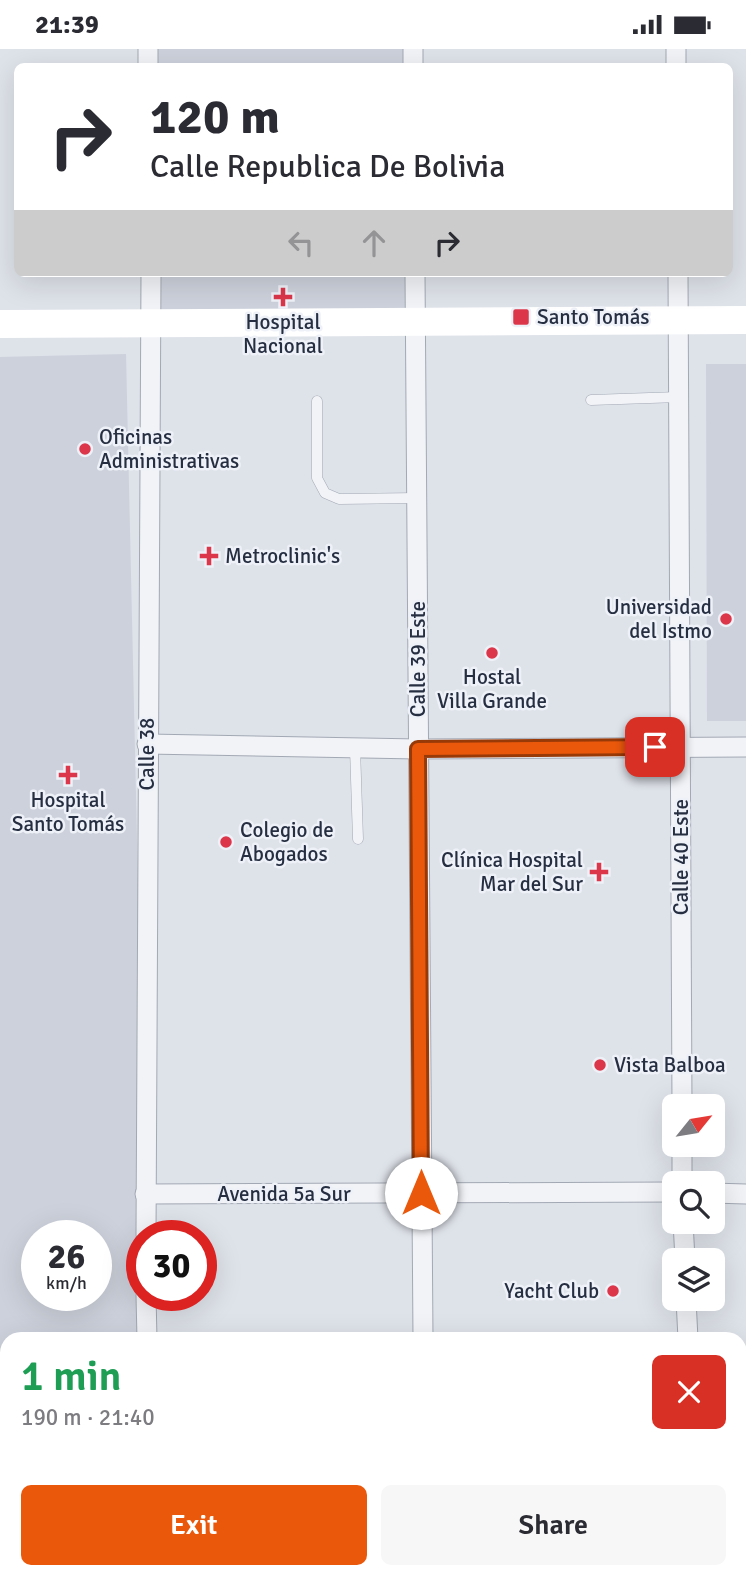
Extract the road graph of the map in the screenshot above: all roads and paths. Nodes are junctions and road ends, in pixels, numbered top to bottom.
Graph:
1 (150, 277) edge
2 (415, 277) edge
3 (678, 277) edge
4 (679, 319) junction
5 (746, 320) edge
6 (416, 321) junction
7 (151, 323) junction
8 (0, 324) edge
9 (680, 397) junction
10 (591, 400) dead end
11 (317, 401) dead end
12 (417, 498) junction
13 (147, 744) junction
14 (681, 746) junction
15 (746, 747) edge
16 (355, 748) junction
17 (418, 749) junction
18 (358, 839) dead end
19 (682, 1094) edge
20 (662, 1192) edge
21 (421, 1193) junction
22 (725, 1193) edge
23 (145, 1194) junction
24 (746, 1194) edge
25 (146, 1220) edge
26 (146, 1311) edge
27 (687, 1311) edge
28 (147, 1332) edge
29 (423, 1332) edge
30 (688, 1332) edge

1 - 7 street, Calle 38
2 - 6 street, Calle 39 Este
3 - 4 street, Calle 40 Este
4 - 5 street
4 - 6 street
4 - 9 street, Calle 40 Este
6 - 7 street
6 - 12 street, Calle 39 Este
7 - 8 street
7 - 13 street, Calle 38
9 - 10 lane
9 - 14 street, Calle 40 Este
11 - 12 lane
12 - 17 street, Calle 39 Este
13 - 16 street
13 - 23 street, Calle 38
14 - 15 street
14 - 17 street
14 - 19 street, Calle 40 Este
16 - 17 street
16 - 18 lane
17 - 21 street, Calle 39 Este
20 - 21 street, Avenida 5a Sur
21 - 23 street, Avenida 5a Sur
21 - 29 street, Calle 39 Este
22 - 24 street
23 - 25 street, Calle 38
26 - 28 street
27 - 30 street

